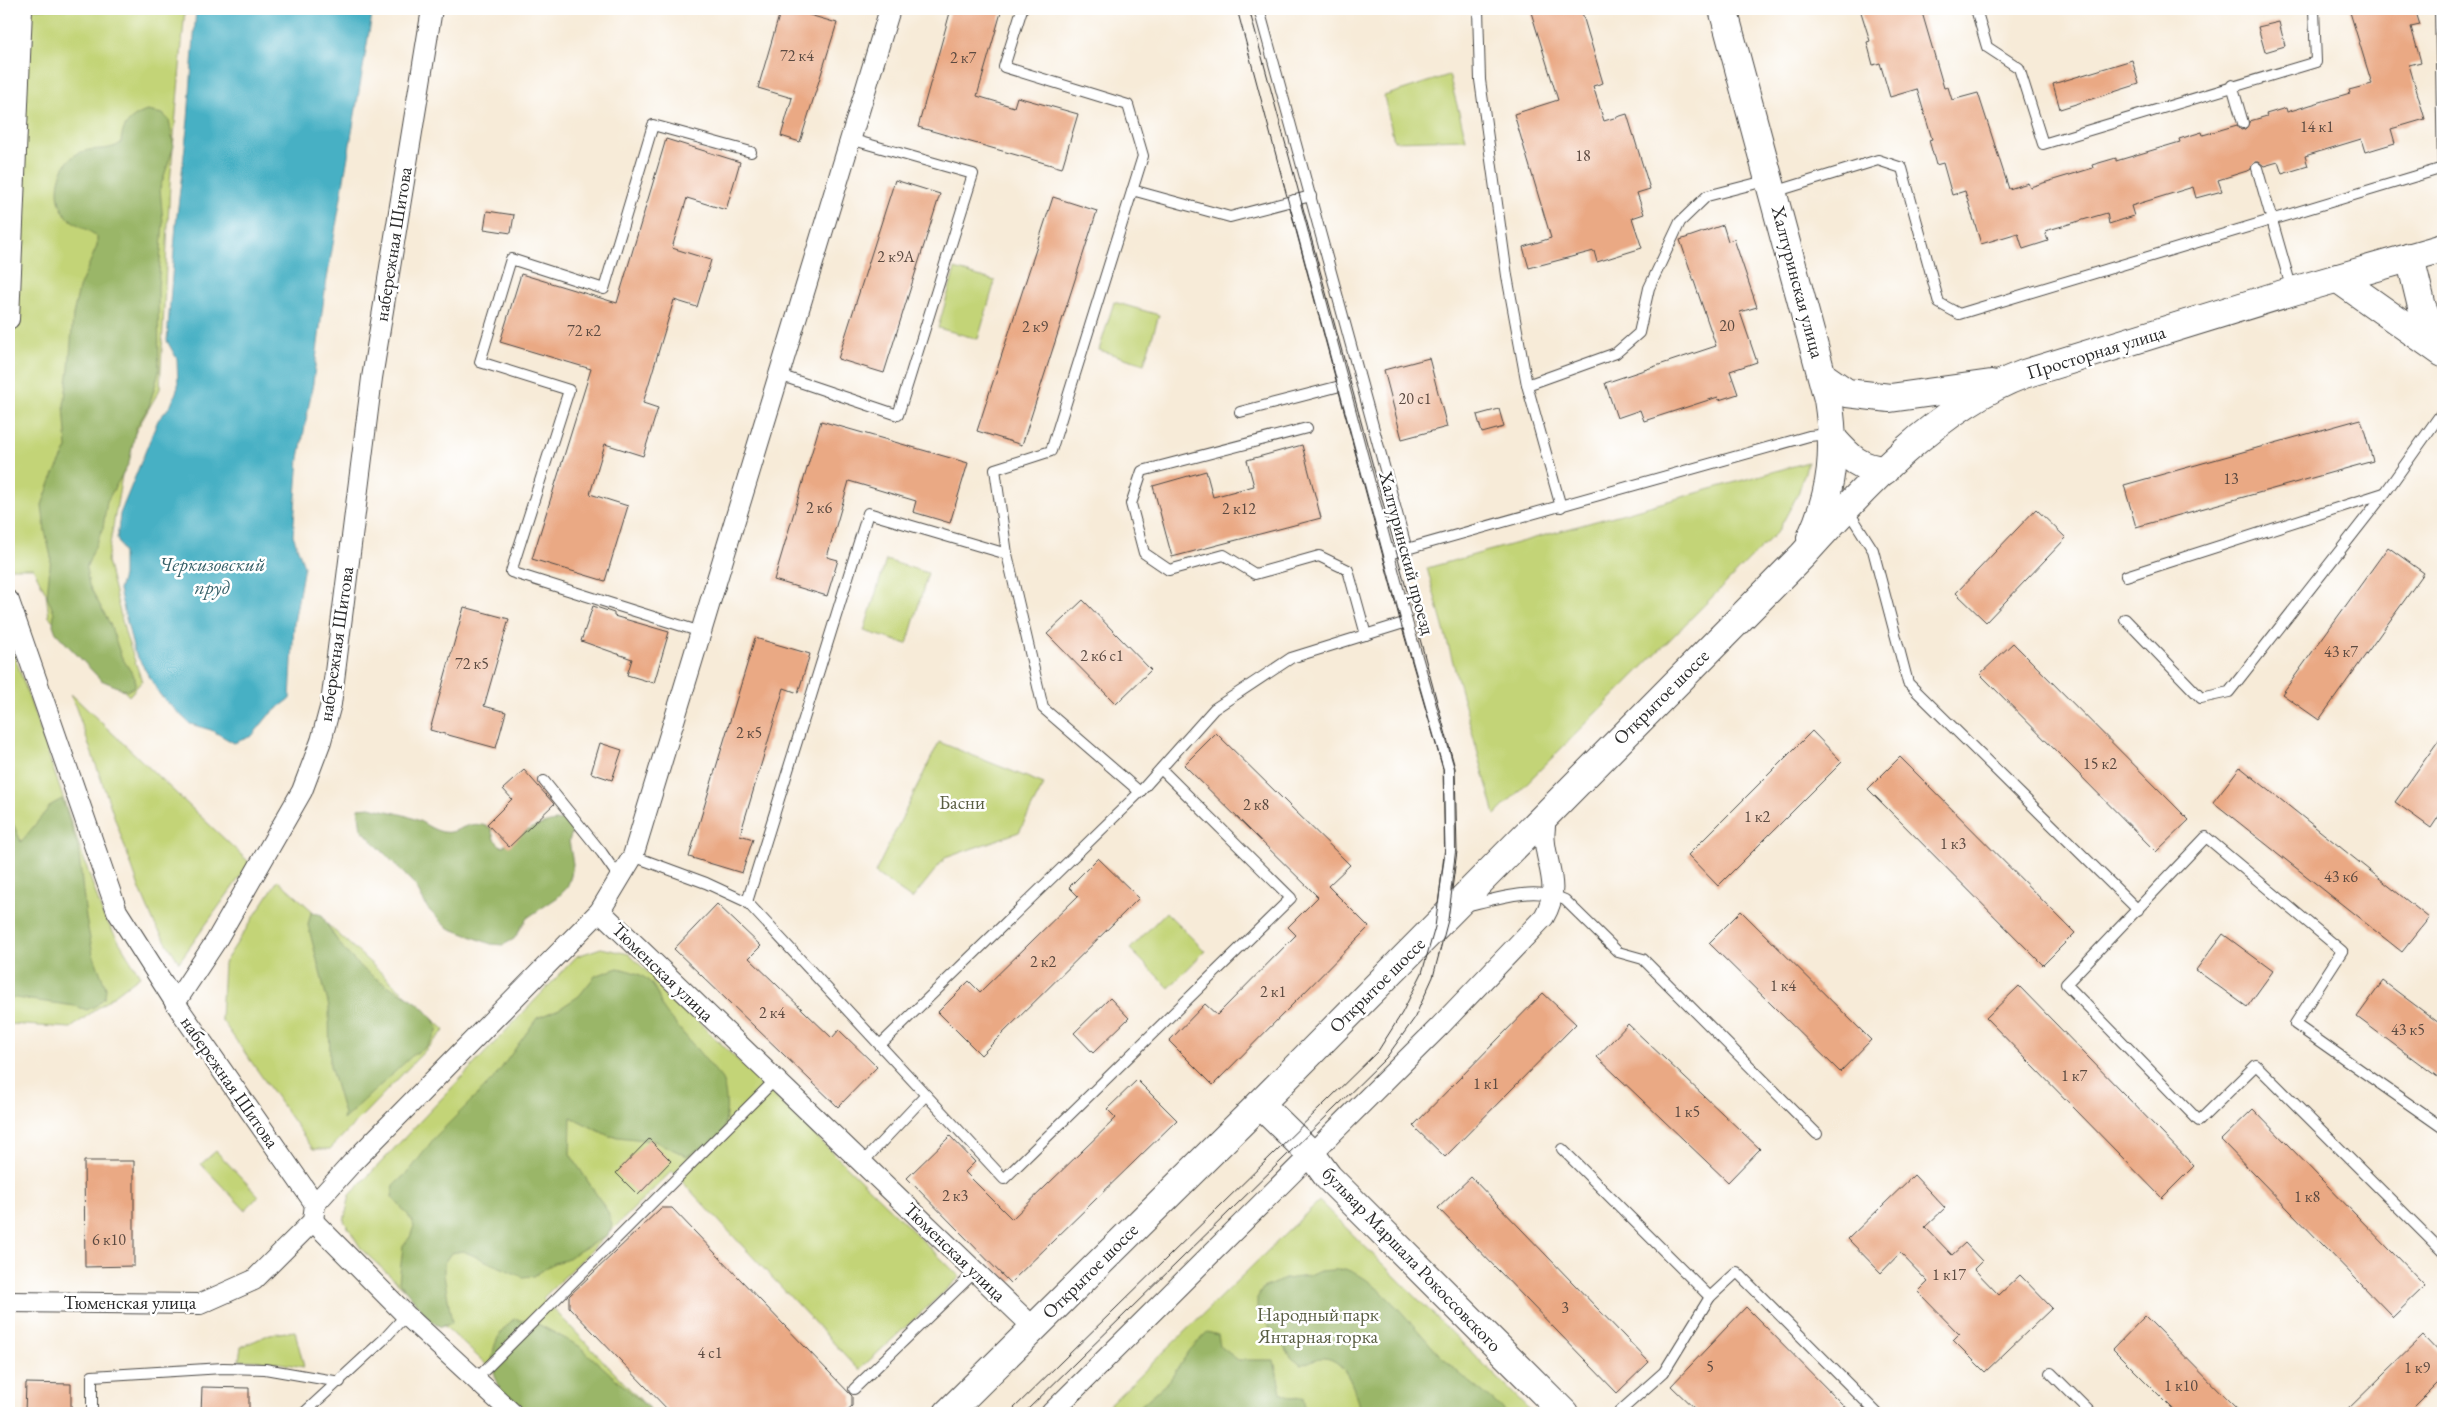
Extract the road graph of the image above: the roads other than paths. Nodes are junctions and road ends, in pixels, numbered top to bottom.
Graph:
1 (22, 9) edge
2 (432, 9) edge
3 (890, 9) edge
4 (1022, 9) edge
5 (1259, 9) edge
6 (1478, 9) edge
7 (1723, 9) edge
8 (1976, 9) edge
9 (2314, 9) edge
10 (2440, 9) edge
11 (2232, 85) junction
12 (2244, 123) dead end
13 (850, 139) junction
14 (751, 152) dead end
15 (2256, 168) dead end
16 (2443, 169) edge
17 (1772, 186) junction
18 (1132, 190) junction
19 (1311, 196) junction
20 (1294, 200) junction
21 (2271, 220) junction
22 (2443, 248) edge
23 (2410, 257) junction
24 (2337, 278) junction
25 (2293, 291) junction
26 (9, 319) edge
27 (2443, 352) edge
28 (779, 375) junction
29 (1824, 377) junction
30 (2004, 382) junction
31 (1344, 385) junction
32 (1527, 385) junction
33 (2443, 411) edge
34 (1240, 412) dead end
35 (1307, 428) dead end
36 (1833, 436) junction
37 (1885, 470) junction
38 (2385, 493) junction
39 (1561, 507) junction
40 (1846, 508) junction
41 (1407, 550) junction
42 (1007, 554) junction
43 (1389, 554) junction
44 (1803, 555) junction
45 (2126, 576) dead end
46 (9, 601) edge
47 (2126, 619) dead end
48 (1407, 622) junction
49 (701, 632) junction
50 (1366, 635) junction
51 (1161, 768) junction
52 (544, 781) dead end
53 (1140, 792) junction
54 (1548, 812) junction
55 (633, 856) junction
56 (620, 880) junction
57 (1554, 894) junction
58 (746, 902) junction
59 (2138, 910) junction
60 (600, 911) junction
61 (1447, 915) junction
62 (175, 1003) junction
63 (880, 1045) junction
64 (775, 1080) junction
65 (926, 1095) junction
66 (1260, 1104) junction
67 (2443, 1128) edge
68 (1817, 1134) dead end
69 (1562, 1150) dead end
70 (1311, 1154) junction
71 (862, 1163) junction
72 (314, 1213) junction
73 (2443, 1252) edge
74 (975, 1272) junction
75 (1710, 1297) junction
76 (9, 1302) edge
77 (406, 1315) junction
78 (1033, 1327) junction
79 (2051, 1373) dead end
80 (476, 1379) junction
81 (340, 1382) junction
82 (854, 1389) dead end
83 (92, 1413) edge
84 (304, 1413) edge
85 (512, 1413) edge
86 (948, 1413) edge
87 (1051, 1413) edge
88 (1564, 1413) edge
89 (1618, 1413) edge
90 (1877, 1413) edge
91 (2091, 1413) edge

1 - 26 street
2 - 62 street, набережная Шитова
3 - 13 street
4 - 18 lane
5 - 19 lane
6 - 32 lane
7 - 17 main road, Халтуринская улица
8 - 11 lane
9 - 11 lane
10 - 16 lane
11 - 12 lane
13 - 28 street
13 - 28 lane
14 - 49 lane
15 - 21 lane
16 - 21 lane
17 - 21 lane
17 - 29 main road, Халтуринская улица
17 - 32 lane
18 - 20 lane
18 - 42 lane
19 - 20 lane
19 - 41 lane
20 - 31 lane, Халтуринский проезд
21 - 25 lane
22 - 23 main road, Просторная улица
23 - 24 main road, Просторная улица
23 - 27 main road
24 - 25 main road, Просторная улица
24 - 27 main road
25 - 30 main road, Просторная улица
28 - 49 street
29 - 30 main road
29 - 36 main road, Халтуринская улица
30 - 37 main road, Просторная улица
31 - 34 lane
31 - 43 lane, Халтуринский проезд
32 - 39 lane
33 - 38 lane
35 - 50 lane
36 - 37 main road
36 - 39 lane
36 - 44 main road, Халтуринская улица
37 - 40 main road, Просторная улица
38 - 45 lane
38 - 47 lane
39 - 41 lane
40 - 44 main road, Просторная улица
40 - 59 lane
41 - 43 lane
42 - 53 lane
42 - 58 lane
43 - 48 lane, Халтуринский проезд
44 - 54 main road, Открытое шоссе
46 - 62 street
48 - 50 lane
48 - 61 lane, Халтуринский проезд
49 - 55 street
50 - 51 lane
51 - 53 lane
51 - 65 lane
52 - 56 lane
53 - 63 lane
54 - 57 street
54 - 61 main road, Открытое шоссе
55 - 56 street
55 - 58 lane
56 - 60 street
57 - 61 lane
57 - 68 lane
57 - 70 street
58 - 63 lane
59 - 67 lane
59 - 73 lane
60 - 64 street, Тюменская улица
60 - 72 street, Тюменская улица
61 - 66 main road, Открытое шоссе
62 - 72 street, набережная Шитова
63 - 65 lane
64 - 71 street, Тюменская улица
64 - 80 lane
65 - 71 lane
66 - 70 main road, бульвар Маршала Рокоссовского
66 - 78 main road, Открытое шоссе
69 - 75 lane
70 - 87 street
70 - 88 main road, бульвар Маршала Рокоссовского
71 - 74 street, Тюменская улица
72 - 76 street, Тюменская улица
72 - 77 street
74 - 78 street, Тюменская улица
74 - 82 lane
75 - 89 lane
75 - 90 lane
77 - 80 street
77 - 81 lane
78 - 86 main road, Открытое шоссе
79 - 91 lane
80 - 85 street
81 - 83 lane
81 - 84 lane

